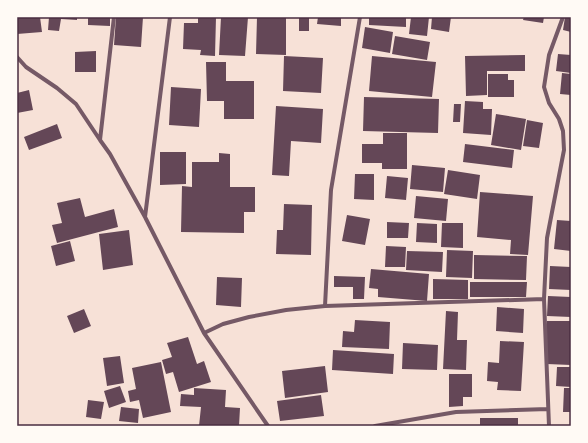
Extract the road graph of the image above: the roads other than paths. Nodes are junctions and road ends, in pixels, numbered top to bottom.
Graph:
1 (114, 17) edge
2 (170, 17) edge
3 (360, 17) edge
4 (563, 18) edge
5 (17, 57) edge
6 (100, 140) junction
7 (145, 217) junction
8 (544, 299) junction
9 (325, 306) junction
10 (204, 333) junction
11 (548, 409) junction
12 (268, 426) edge
13 (375, 426) edge
14 (549, 426) edge

1 - 6 street
2 - 7 street
3 - 9 street
4 - 8 street
5 - 6 street
6 - 7 street
7 - 10 street
8 - 9 street
8 - 11 street
9 - 10 street
10 - 12 street
11 - 13 street
11 - 14 street

